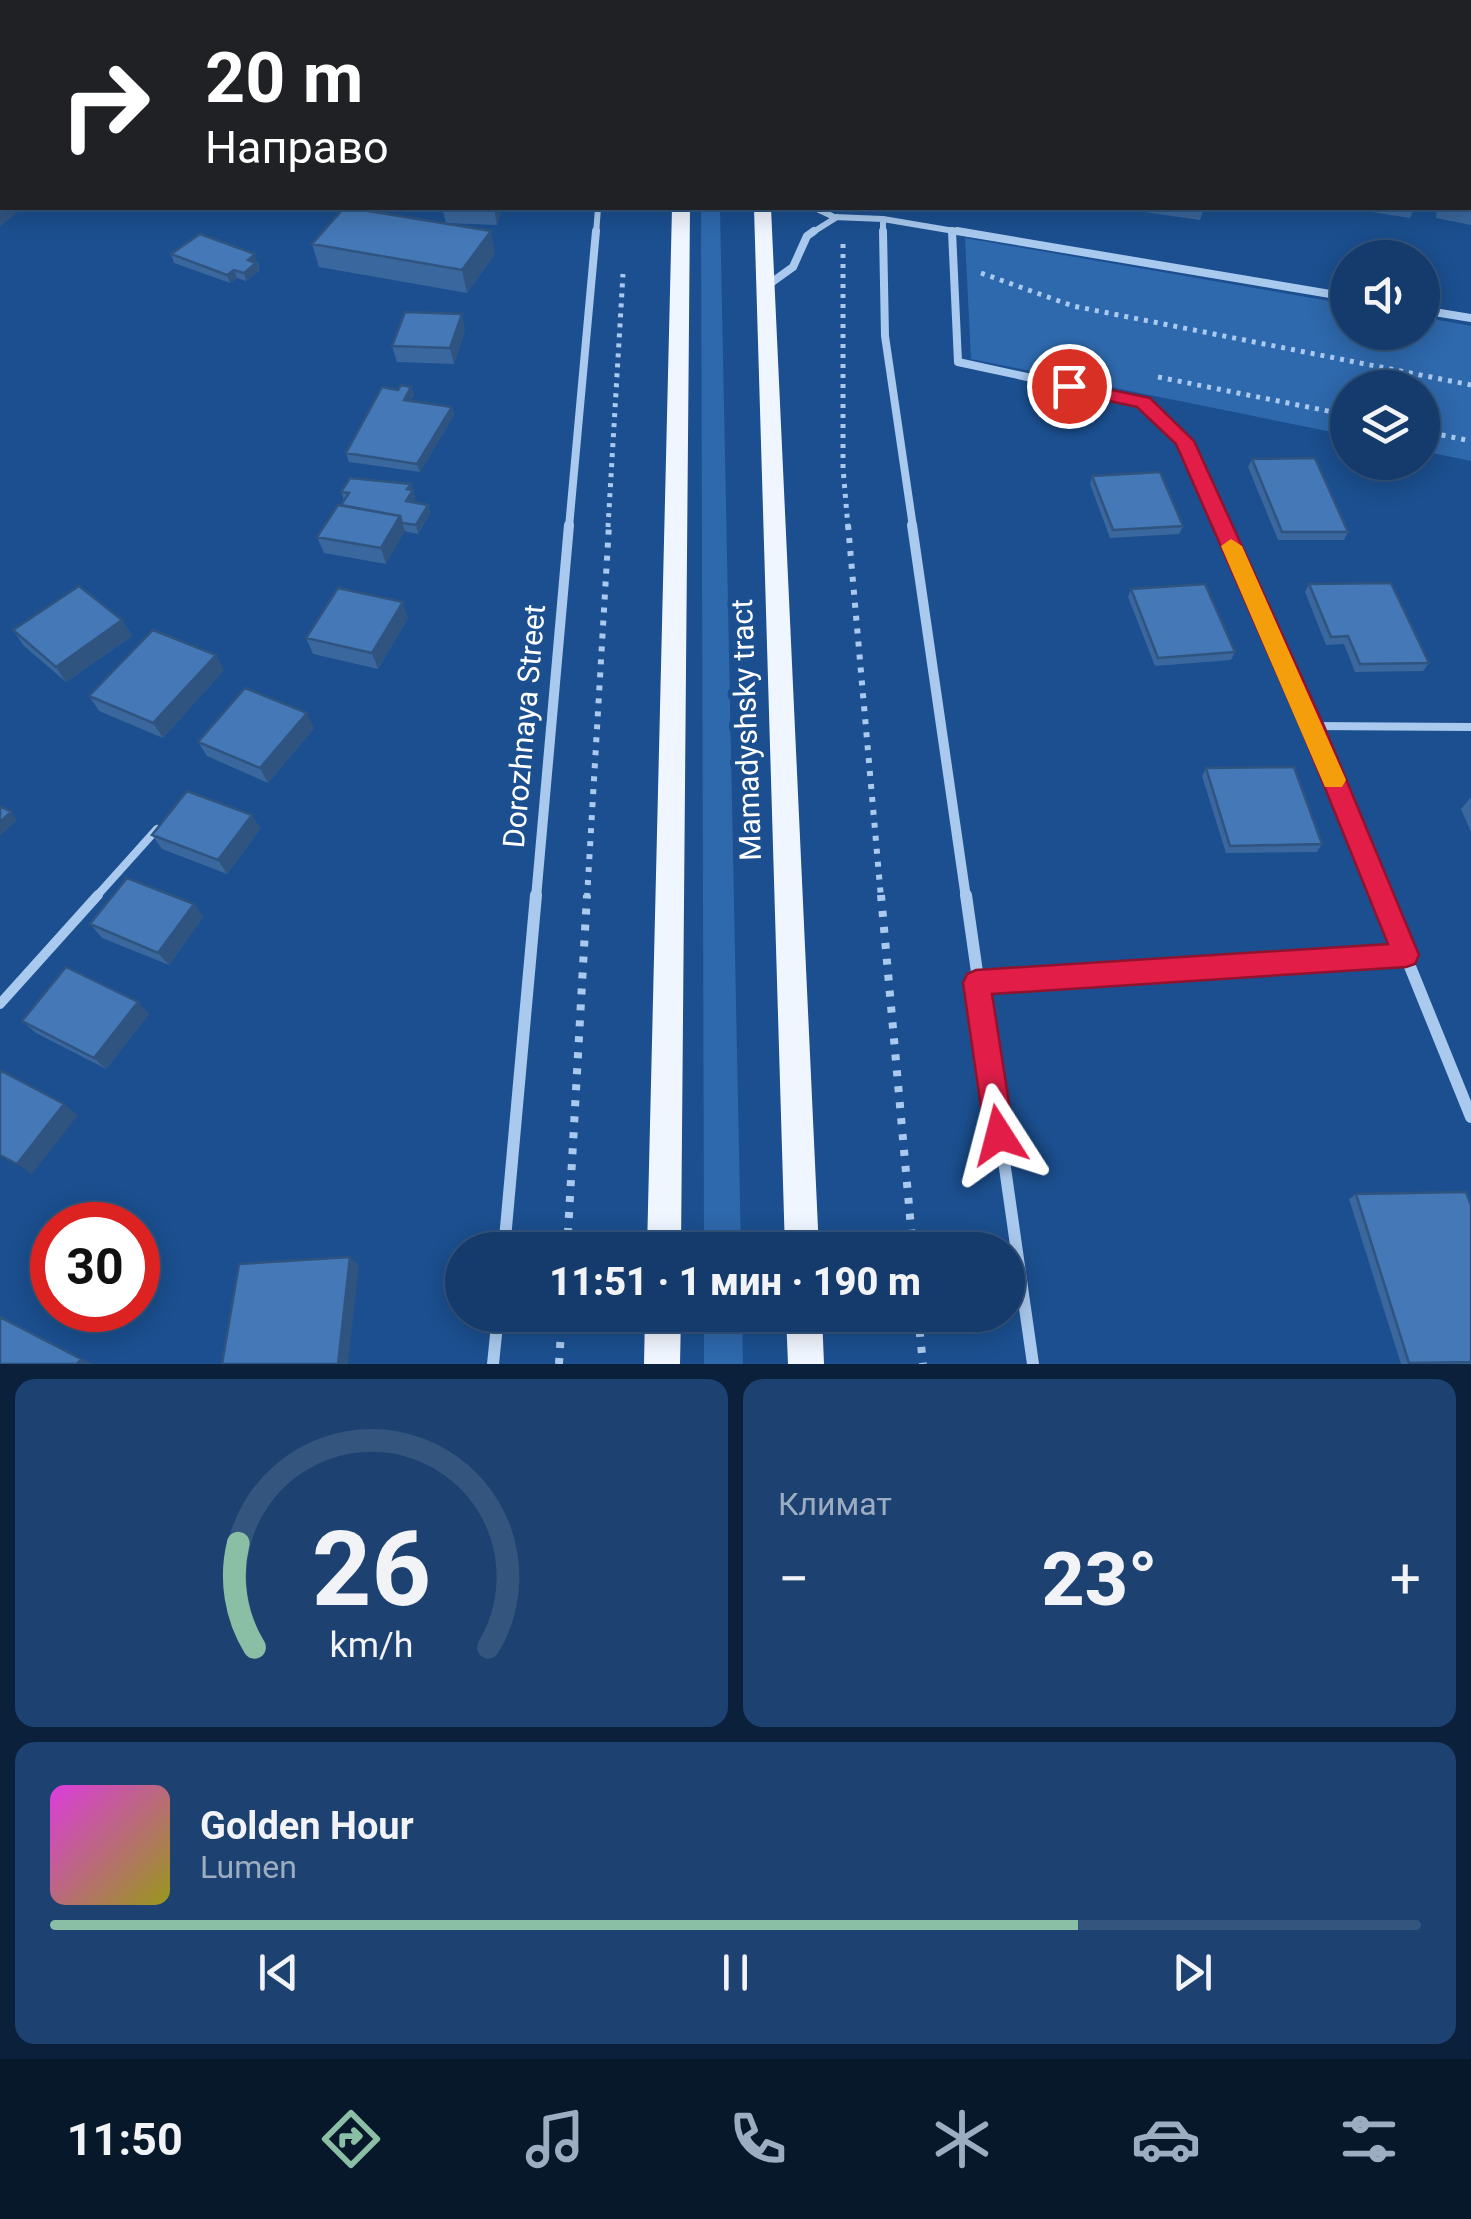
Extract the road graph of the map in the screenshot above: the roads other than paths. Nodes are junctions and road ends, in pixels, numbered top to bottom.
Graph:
1 (598, 210) edge
2 (681, 210) edge
3 (762, 210) edge
4 (843, 214) edge
5 (884, 220) junction
6 (952, 231) junction
7 (768, 285) junction
8 (1330, 294) edge
9 (1440, 313) edge
10 (1471, 318) edge
11 (1312, 726) junction
12 (1471, 727) edge
13 (158, 829) edge
14 (1406, 955) junction
15 (976, 983) junction
16 (0, 1004) edge
17 (1471, 1117) edge
18 (506, 1232) edge
19 (664, 1232) edge
20 (801, 1232) edge
21 (497, 1332) edge
22 (663, 1332) edge
23 (805, 1332) edge
24 (494, 1364) edge
25 (662, 1364) edge
26 (806, 1364) edge
27 (1033, 1364) edge

1 - 18 street, Dorozhnaya Street
2 - 19 main road
3 - 7 main road, Mamadyshsky tract
4 - 5 street
4 - 7 street
5 - 6 street
5 - 15 street
6 - 8 street
6 - 11 street
7 - 20 main road, Mamadyshsky tract
9 - 10 street
11 - 12 lane
11 - 14 street
13 - 16 lane
14 - 15 lane
14 - 17 street
15 - 27 street
21 - 24 street
22 - 25 main road
23 - 26 main road

